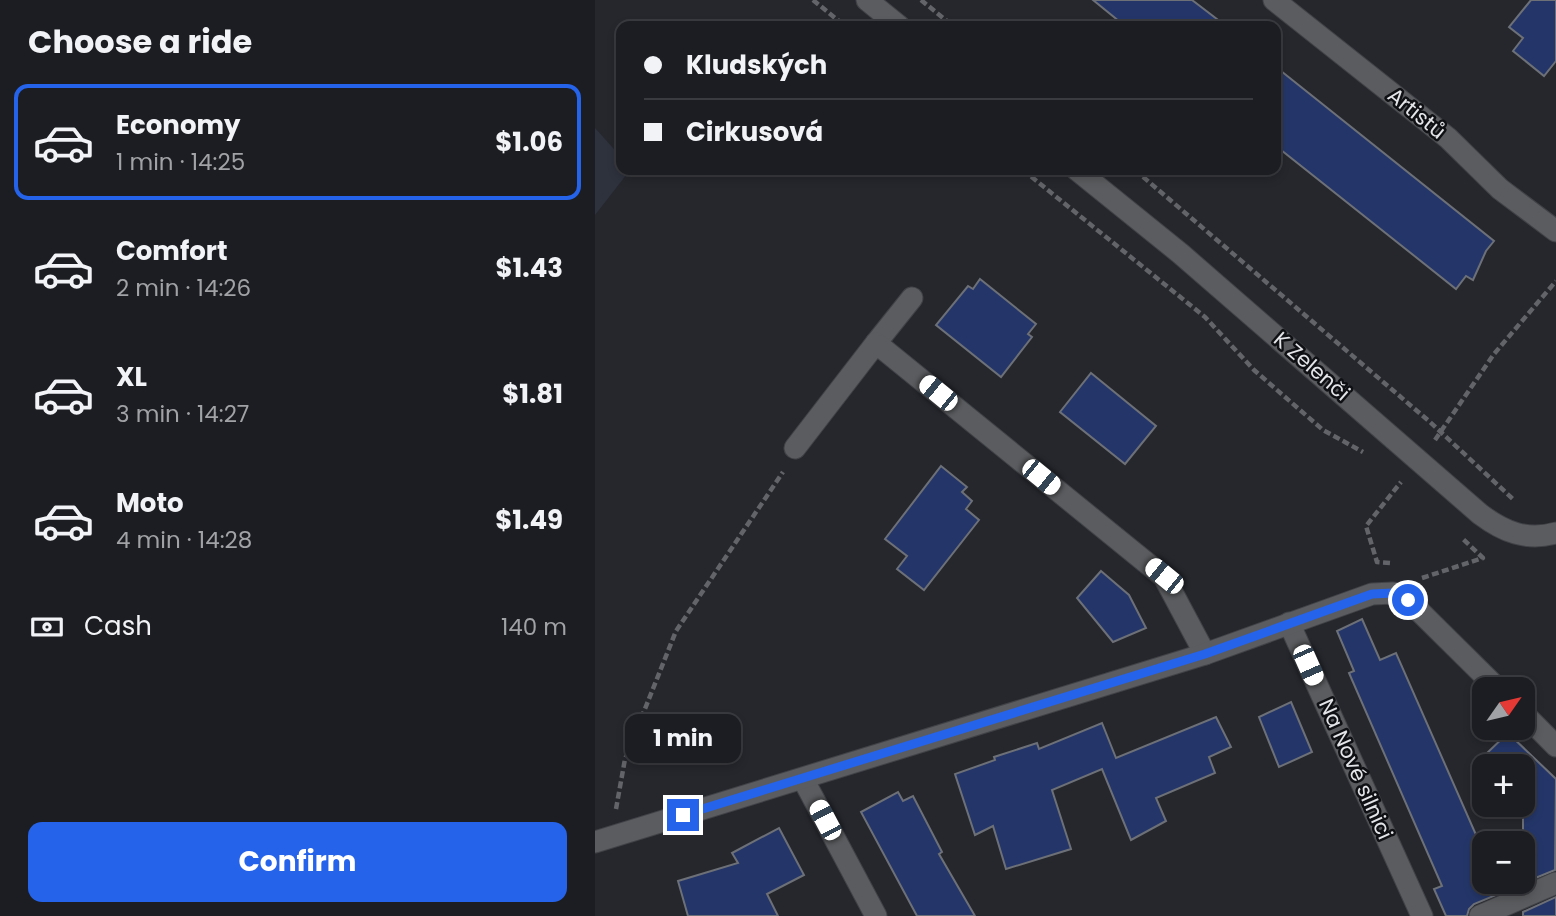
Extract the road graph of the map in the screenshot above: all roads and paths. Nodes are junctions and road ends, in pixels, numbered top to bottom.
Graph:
1 (813, 0) edge
2 (867, 0) edge
3 (921, 0) edge
4 (1274, 0) edge
5 (839, 21) edge
6 (893, 21) edge
7 (947, 21) edge
8 (1029, 175) edge
9 (1083, 175) edge
10 (1141, 175) edge
11 (1556, 231) edge
12 (1556, 281) edge
13 (912, 299) dead end
14 (876, 343) junction
15 (1441, 433) junction
16 (795, 448) joint
17 (1374, 458) dead end
18 (1420, 459) junction
19 (1392, 474) dead end
20 (1402, 482) junction
21 (1518, 504) dead end
22 (1452, 529) dead end
23 (1556, 533) edge
24 (1398, 563) dead end
25 (1413, 573) dead end
26 (1421, 579) junction
27 (1408, 600) junction
28 (1289, 623) junction
29 (1205, 654) junction
30 (1486, 677) edge
31 (1535, 725) edge
32 (1556, 746) edge
33 (803, 779) junction
34 (603, 839) edge
35 (1556, 883) edge
36 (876, 916) edge
37 (1422, 916) edge
38 (1480, 916) edge

1 - 5 path
2 - 6 street
3 - 7 path
4 - 11 street, Artistů
8 - 17 path
9 - 18 street, K Zelenči
10 - 15 path
12 - 15 path
13 - 14 street
14 - 16 street
14 - 29 street
15 - 18 path
15 - 21 path
16 - 34 path
18 - 20 path
18 - 23 street, K Zelenči
19 - 20 path
20 - 24 path
22 - 26 path
25 - 26 path
26 - 27 path
27 - 28 street
27 - 30 street
28 - 29 street
28 - 37 street, Na Nové silnici
29 - 33 street
31 - 32 street
33 - 34 street
33 - 36 street
35 - 38 street

